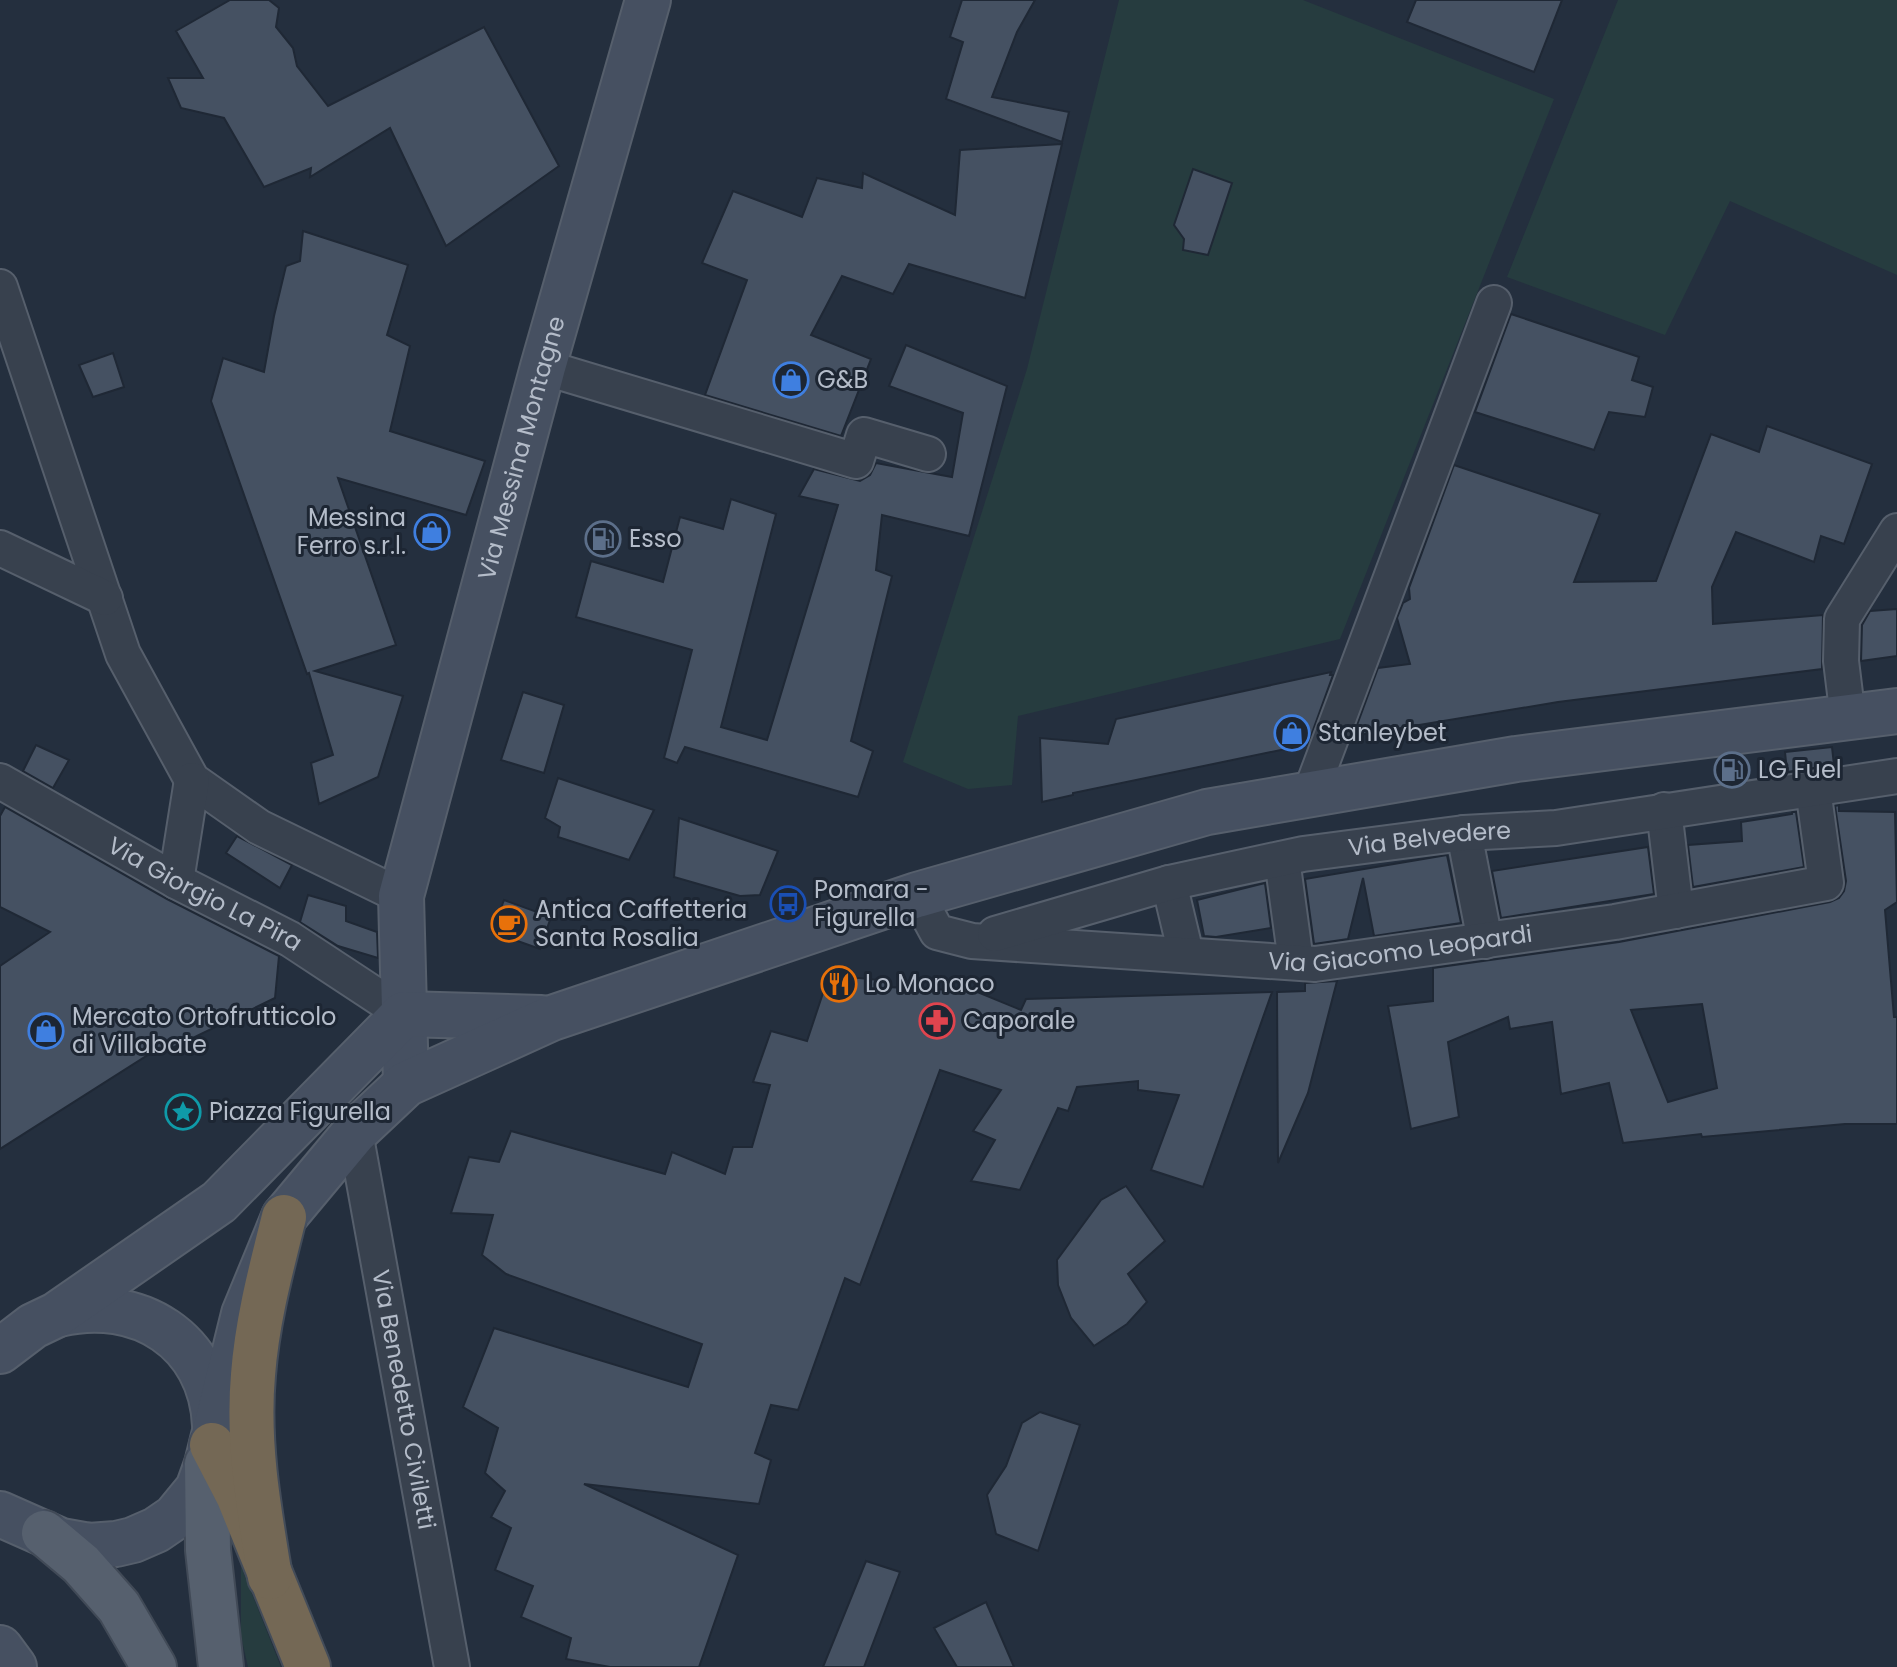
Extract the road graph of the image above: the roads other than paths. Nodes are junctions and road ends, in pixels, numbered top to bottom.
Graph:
1 (648, 0) edge
2 (0, 287) edge
3 (1494, 303) dead end
4 (543, 367) junction
5 (928, 454) dead end
6 (1897, 531) edge
7 (0, 548) edge
8 (105, 598) junction
9 (1897, 711) edge
10 (1848, 718) junction
11 (1897, 776) edge
12 (192, 780) junction
13 (0, 781) edge
14 (1813, 789) junction
15 (1310, 794) junction
16 (1664, 810) junction
17 (1464, 833) junction
18 (1282, 859) junction
19 (176, 881) junction
20 (1169, 883) junction
21 (917, 895) junction
22 (401, 896) junction
23 (1676, 911) junction
24 (972, 941) junction
25 (1485, 941) junction
26 (1186, 954) junction
27 (1296, 962) junction
28 (404, 1014) junction
29 (552, 1018) junction
30 (406, 1084) junction
31 (355, 1132) junction
32 (284, 1217) junction
33 (30, 1331) edge
34 (0, 1359) edge
35 (211, 1448) junction
36 (0, 1494) edge
37 (25, 1524) edge
38 (270, 1577) junction
39 (0, 1648) edge
40 (14, 1667) edge
41 (154, 1667) edge
42 (221, 1667) edge
43 (308, 1667) edge
44 (452, 1667) edge

1 - 4 main road, Via Messina Montagne
2 - 8 street
3 - 15 street
4 - 5 street
4 - 22 main road, Via Messina Montagne
6 - 10 street
7 - 8 street
8 - 12 street
9 - 10 main road
10 - 15 main road
11 - 14 street, Via Belvedere
12 - 19 street
12 - 22 street
13 - 19 street, Via Giorgio La Pira
14 - 16 street, Via Belvedere
14 - 23 street, Via Giacomo Leopardi
15 - 21 main road
16 - 17 street, Via Belvedere
16 - 23 street
17 - 18 street, Via Belvedere
17 - 25 street
18 - 20 street, Via Belvedere
18 - 27 street
19 - 28 street, Via Giorgio La Pira
20 - 24 street, Via Belvedere
20 - 26 street
21 - 24 street, Via Giacomo Leopardi
21 - 29 main road
22 - 28 main road, Via Messina Montagne
23 - 25 street, Via Giacomo Leopardi
24 - 26 street, Via Giacomo Leopardi
25 - 27 street, Via Giacomo Leopardi
26 - 27 street, Via Giacomo Leopardi
28 - 29 main road
28 - 30 main road, Via Messina Montagne
28 - 33 main road
29 - 30 main road
30 - 31 main road
31 - 32 main road
31 - 44 street, Via Benedetto Civiletti
32 - 35 main road
32 - 38 highway
33 - 34 main road
33 - 35 main road
35 - 37 main road
35 - 38 highway
35 - 42 main road
36 - 37 main road
37 - 41 main road
38 - 43 highway
39 - 40 main road

